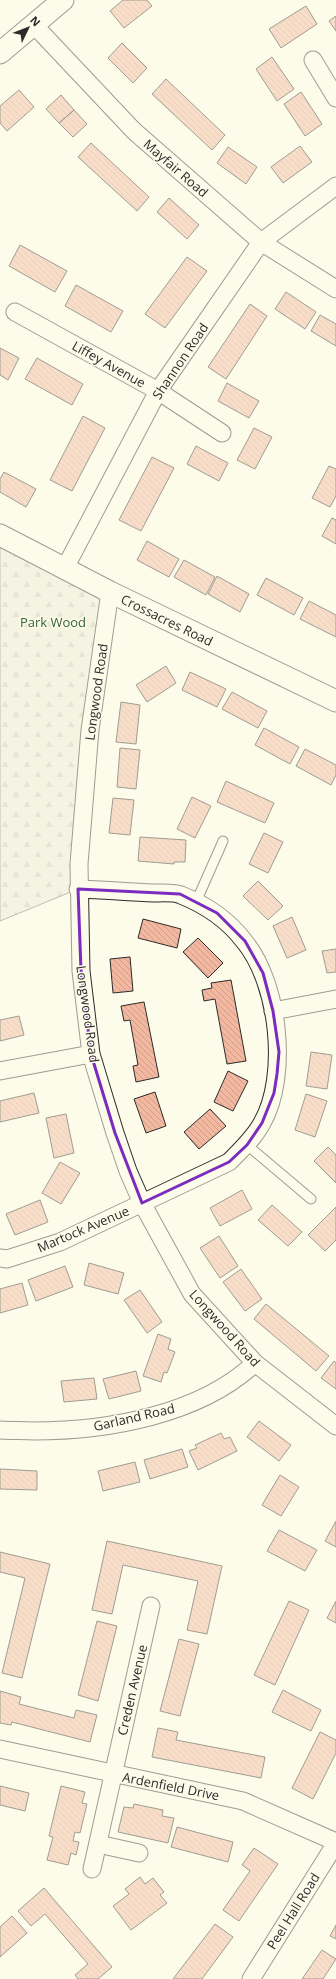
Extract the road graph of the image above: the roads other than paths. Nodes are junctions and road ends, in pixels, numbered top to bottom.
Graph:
1 (63, 0) edge
2 (34, 25) junction
3 (0, 53) edge
4 (313, 60) dead end
5 (336, 98) edge
6 (336, 186) edge
7 (261, 242) junction
8 (336, 289) edge
9 (15, 312) dead end
10 (158, 391) junction
11 (222, 433) dead end
12 (0, 535) edge
13 (65, 568) junction
14 (110, 592) junction
15 (336, 701) edge
16 (224, 841) dead end
17 (78, 889) junction
18 (196, 902) junction
19 (336, 999) edge
20 (272, 1012) junction
21 (91, 1054) junction
22 (0, 1071) edge
23 (247, 1145) junction
24 (311, 1199) dead end
25 (142, 1203) junction
26 (0, 1258) edge
27 (255, 1363) junction
28 (336, 1426) edge
29 (0, 1430) edge
30 (151, 1606) dead end
31 (0, 1749) edge
32 (113, 1774) junction
33 (336, 1843) edge
34 (98, 1844) junction
35 (139, 1853) dead end
36 (92, 1869) dead end
37 (250, 1979) edge

1 - 2 street
2 - 3 street
2 - 7 street, Mayfair Road
4 - 5 street
6 - 7 street, Shannon Road
7 - 8 street, Mayfair Road
7 - 10 street, Shannon Road
9 - 10 street, Liffey Avenue
10 - 11 street, Liffey Avenue
10 - 13 street, Shannon Road
12 - 13 street, Crossacres Road
13 - 14 street, Crossacres Road
14 - 15 street, Crossacres Road
14 - 17 street, Longwood Road
16 - 18 lane
17 - 18 street, Martock Avenue
17 - 21 street, Longwood Road
18 - 20 street, Martock Avenue
19 - 20 street
20 - 23 street, Martock Avenue
21 - 22 street
21 - 25 street, Longwood Road
23 - 24 lane
23 - 25 street, Martock Avenue
25 - 26 street, Martock Avenue
25 - 27 street, Longwood Road
27 - 28 street, Longwood Road
27 - 29 street, Garland Road
30 - 32 street, Creden Avenue
31 - 32 street, Ardenfield Drive
32 - 33 street, Ardenfield Drive
32 - 34 street, Creden Avenue
33 - 37 street, Peel Hall Road
34 - 35 street
34 - 36 street, Creden Avenue

